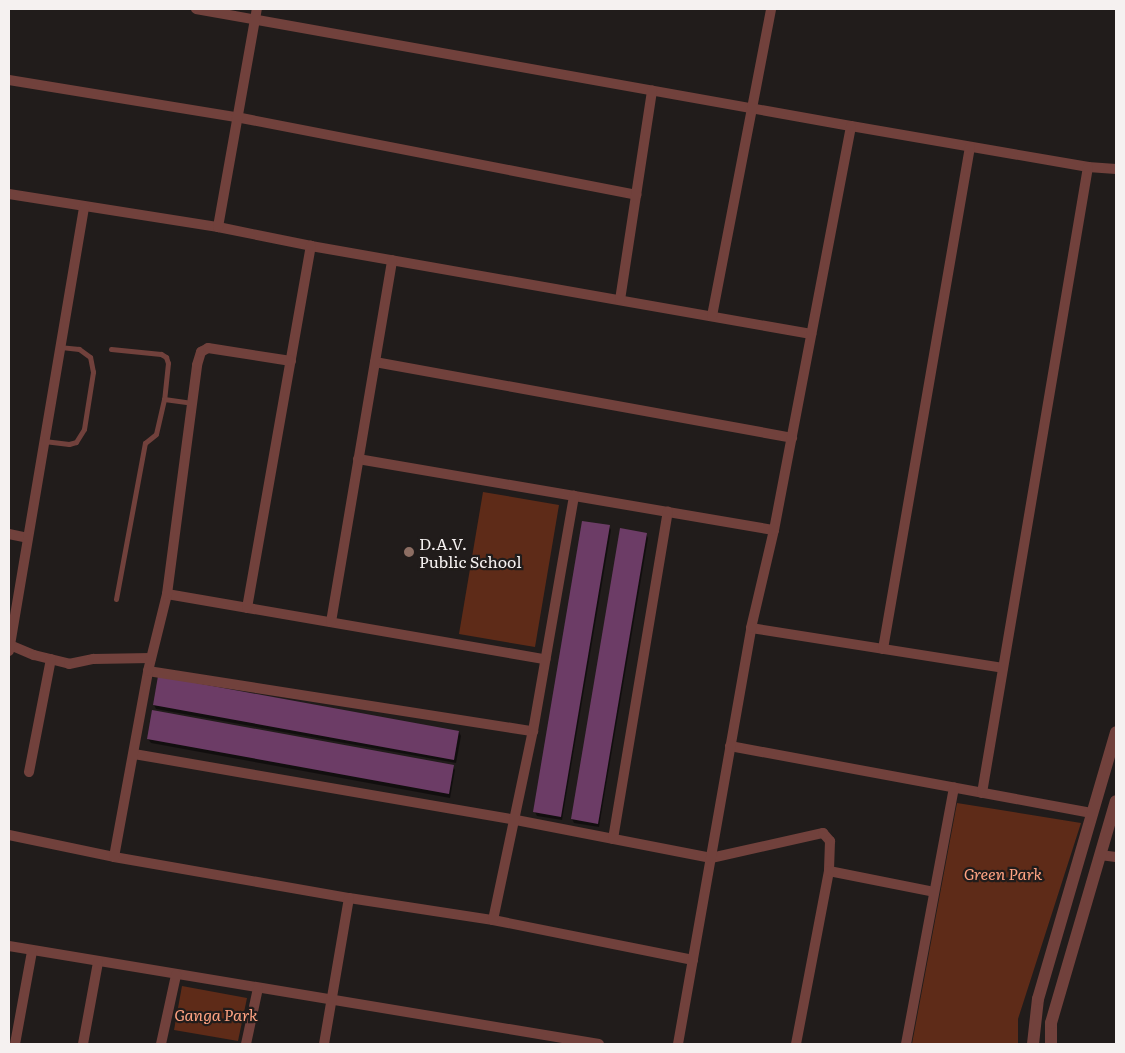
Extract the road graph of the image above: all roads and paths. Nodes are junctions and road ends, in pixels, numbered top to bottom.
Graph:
1 (196, 9) edge
2 (771, 9) edge
3 (257, 13) edge
4 (9, 80) edge
5 (652, 90) junction
6 (752, 108) junction
7 (236, 117) junction
8 (850, 126) junction
9 (970, 146) junction
10 (1088, 167) junction
11 (1116, 169) edge
12 (9, 194) edge
13 (636, 195) junction
14 (84, 206) junction
15 (218, 227) junction
16 (311, 246) junction
17 (392, 260) junction
18 (620, 300) junction
19 (712, 316) junction
20 (811, 334) junction
21 (60, 347) junction
22 (111, 349) dead end
23 (291, 361) junction
24 (375, 362) junction
25 (164, 399) junction
26 (192, 403) junction
27 (792, 438) junction
28 (44, 441) junction
29 (358, 459) junction
30 (574, 496) junction
31 (668, 512) junction
32 (774, 530) junction
33 (9, 534) edge
34 (28, 538) junction
35 (167, 594) junction
36 (116, 599) dead end
37 (247, 608) junction
38 (331, 622) junction
39 (751, 628) junction
40 (9, 648) edge
41 (883, 649) junction
42 (151, 658) junction
43 (51, 659) junction
44 (545, 659) junction
45 (1003, 668) junction
46 (148, 671) junction
47 (533, 731) junction
48 (1116, 732) edge
49 (730, 746) junction
50 (134, 754) junction
51 (29, 772) dead end
52 (954, 787) junction
53 (982, 792) junction
54 (1116, 801) edge
55 (1093, 813) junction
56 (516, 820) junction
57 (9, 835) edge
58 (614, 839) junction
59 (1100, 855) junction
60 (114, 857) junction
61 (1116, 857) edge
62 (711, 858) junction
63 (829, 871) junction
64 (934, 892) junction
65 (349, 898) junction
66 (493, 920) junction
67 (9, 946) edge
68 (32, 951) junction
69 (693, 960) junction
70 (98, 962) junction
71 (176, 975) junction
72 (258, 988) junction
73 (331, 999) junction
74 (578, 1042) edge
75 (15, 1044) edge
76 (83, 1044) edge
77 (161, 1044) edge
78 (246, 1044) edge
79 (324, 1044) edge
80 (599, 1044) edge
81 (678, 1044) edge
82 (796, 1044) edge
83 (906, 1044) edge
84 (1033, 1044) edge
85 (1051, 1044) edge

1 - 3 street
2 - 6 street
3 - 5 street
3 - 7 street
4 - 7 street
5 - 6 street
5 - 13 street
6 - 8 street
6 - 19 street
7 - 13 street
7 - 15 street
8 - 9 street
8 - 20 street
9 - 10 street
9 - 41 street
10 - 11 street
10 - 45 street
12 - 14 street
13 - 18 street
14 - 15 street
14 - 21 street
15 - 16 street
16 - 17 street
16 - 23 street
17 - 18 street
17 - 24 street
18 - 19 street
19 - 20 street
20 - 27 street
21 - 28 street
21 - 28 lane
22 - 25 lane
23 - 26 street
23 - 37 street
24 - 27 street
24 - 29 street
25 - 26 lane
25 - 36 lane
26 - 35 street
27 - 32 street
28 - 34 street
29 - 30 street
29 - 38 street
30 - 31 street
30 - 44 street
31 - 32 street
31 - 58 street
32 - 39 street
33 - 34 street
34 - 40 street
35 - 37 street
35 - 42 street
37 - 38 street
38 - 44 street
39 - 41 street
39 - 49 street
40 - 43 street
41 - 45 street
42 - 43 street
42 - 46 street
43 - 51 street
44 - 47 street
45 - 53 street
46 - 47 street
46 - 50 street
47 - 56 street
48 - 55 street
49 - 52 street
49 - 62 street
50 - 56 street
50 - 60 street
52 - 53 street
52 - 64 street
53 - 55 street
54 - 59 street
55 - 84 street
56 - 58 street
56 - 66 street
57 - 60 street
58 - 62 street
59 - 61 street
59 - 85 street
60 - 65 street
62 - 63 street
62 - 69 street
63 - 64 street
63 - 82 street
64 - 83 street
65 - 66 street
65 - 73 street
66 - 69 street
67 - 68 street
68 - 70 street
68 - 75 street
69 - 81 street
70 - 71 street
70 - 76 street
71 - 72 street
71 - 77 street
72 - 73 street
72 - 78 street
73 - 74 street
73 - 79 street
74 - 80 street

